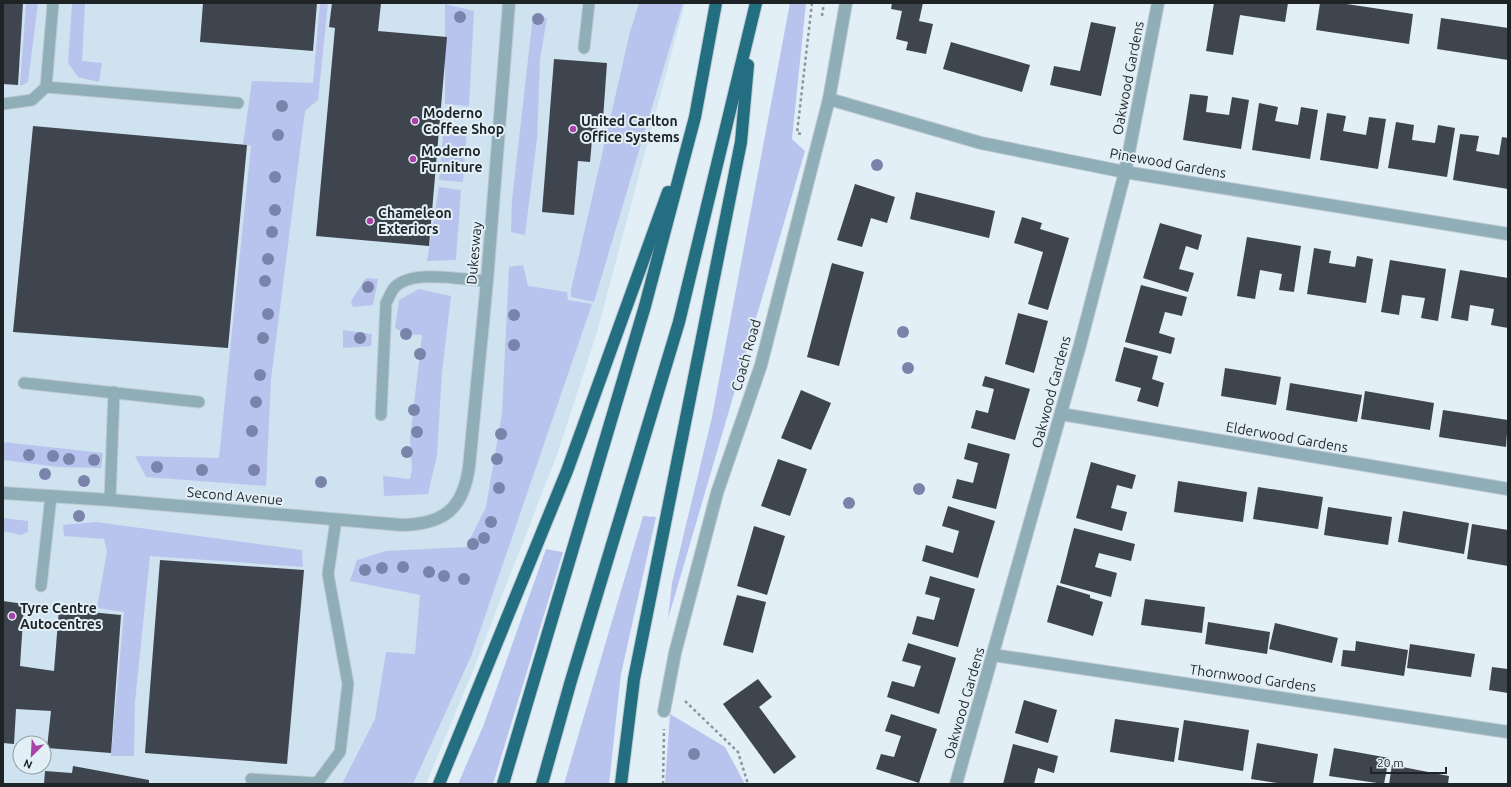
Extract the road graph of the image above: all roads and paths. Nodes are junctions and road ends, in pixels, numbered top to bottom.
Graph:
1 (53, 3) edge
2 (509, 3) edge
3 (589, 3) edge
4 (716, 3) edge
5 (756, 3) edge
6 (812, 3) edge
7 (846, 3) edge
8 (1158, 3) edge
9 (751, 28) junction
10 (584, 48) dead end
11 (46, 87) junction
12 (828, 99) junction
13 (238, 103) dead end
14 (3, 104) edge
15 (695, 116) junction
16 (818, 139) junction
17 (1125, 172) junction
18 (1508, 234) edge
19 (487, 281) junction
20 (24, 383) dead end
21 (114, 392) junction
22 (199, 402) dead end
23 (1061, 414) junction
24 (381, 415) dead end
25 (1508, 489) edge
26 (3, 493) edge
27 (51, 496) junction
28 (110, 500) junction
29 (458, 504) joint
30 (336, 520) junction
31 (41, 586) dead end
32 (993, 655) junction
33 (669, 685) junction
34 (664, 711) joint
35 (1508, 732) edge
36 (251, 779) dead end
37 (439, 784) edge
38 (503, 784) edge
39 (542, 784) edge
40 (621, 784) edge
41 (663, 784) edge
42 (748, 784) edge
43 (956, 784) edge

1 - 11 lane
2 - 19 street, Dukesway
3 - 10 lane
4 - 15 highway
5 - 9 highway
6 - 16 path
7 - 12 street, Coach Road
8 - 17 street, Oakwood Gardens
9 - 39 highway
9 - 40 highway
11 - 13 lane
11 - 14 lane
12 - 16 street, Coach Road
12 - 17 street, Pinewood Gardens
15 - 37 highway
15 - 38 highway
16 - 33 street, Coach Road
17 - 18 street, Pinewood Gardens
17 - 23 street, Oakwood Gardens
19 - 24 lane
19 - 29 street, Dukesway
20 - 21 lane
21 - 22 lane
21 - 28 lane
23 - 25 street, Elderwood Gardens
23 - 32 street, Oakwood Gardens
26 - 27 street, Second Avenue
27 - 28 street, Second Avenue
27 - 31 lane
28 - 30 street, Second Avenue
29 - 30 street, Second Avenue
30 - 36 lane
32 - 35 street, Thornwood Gardens
32 - 43 street, Oakwood Gardens
33 - 34 street, Coach Road
33 - 42 path
34 - 41 path

